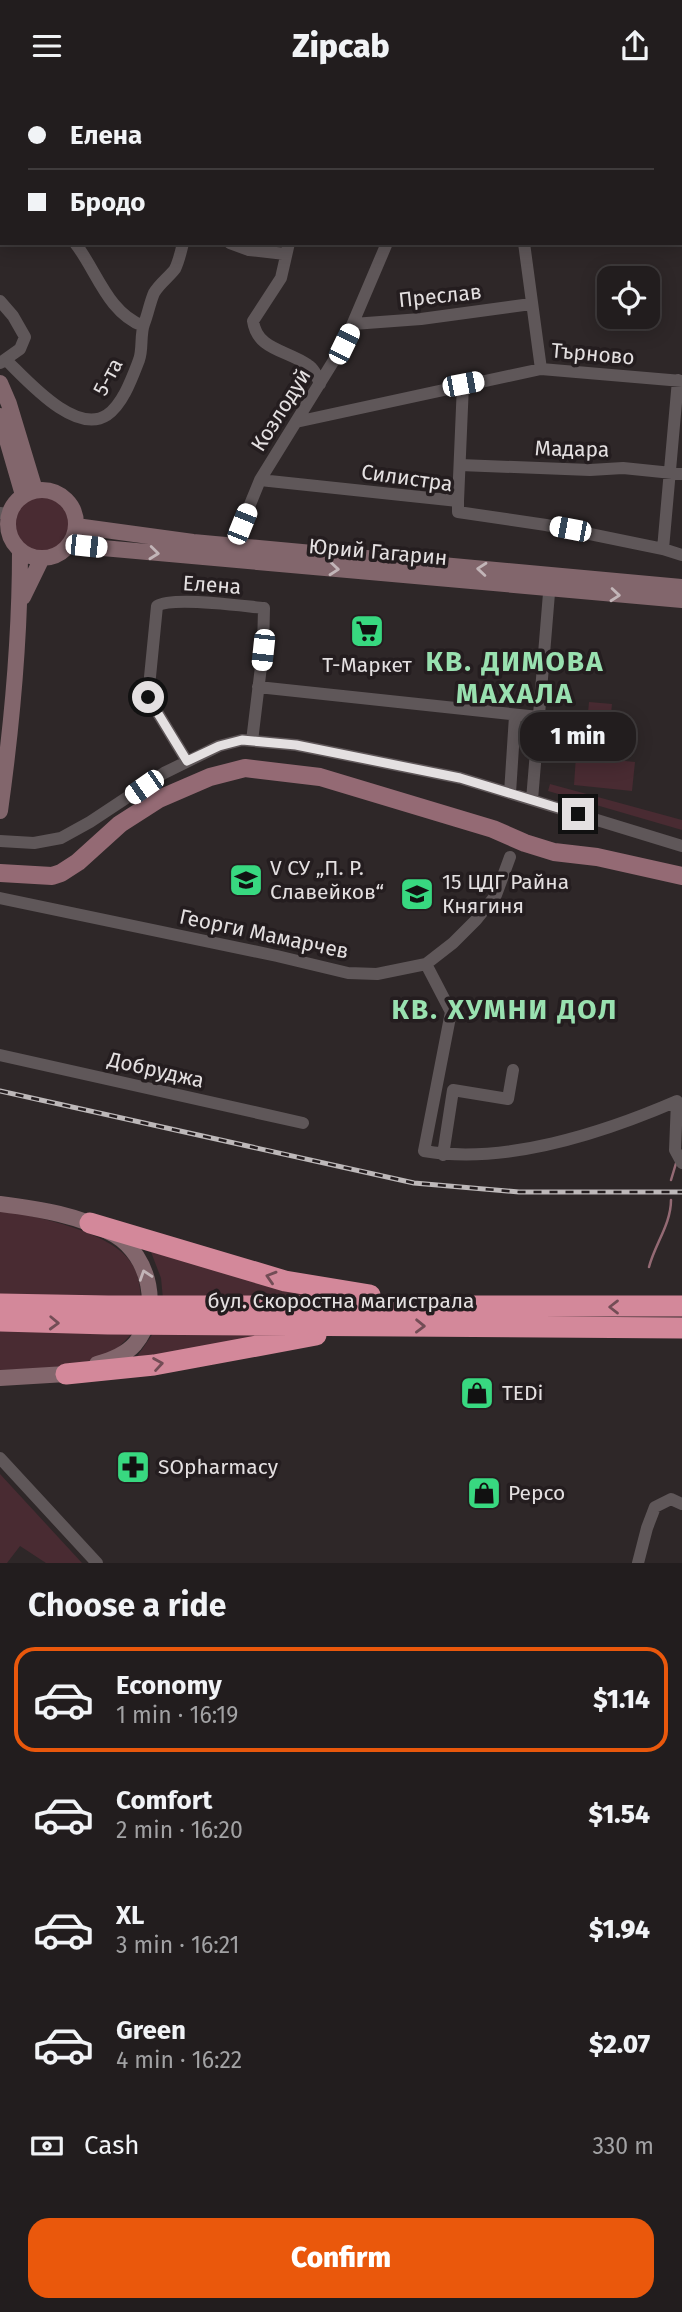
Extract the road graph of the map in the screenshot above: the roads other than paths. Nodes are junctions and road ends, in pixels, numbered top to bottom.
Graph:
1 (76, 245) edge
2 (182, 245) edge
3 (235, 245) edge
4 (386, 245) edge
5 (524, 245) edge
6 (287, 249) edge
7 (0, 301) edge
8 (531, 304) junction
9 (353, 324) junction
10 (143, 326) junction
11 (3, 361) edge
12 (541, 369) junction
13 (680, 381) edge
14 (0, 383) edge
15 (320, 384) junction
16 (463, 384) junction
17 (0, 416) edge
18 (296, 422) junction
19 (460, 465) junction
20 (676, 474) edge
21 (260, 480) junction
22 (29, 492) junction
23 (458, 501) junction
24 (4, 513) edge
25 (76, 526) junction
26 (69, 545) junction
27 (663, 549) junction
28 (20, 551) junction
29 (230, 553) junction
30 (682, 555) edge
31 (41, 558) junction
32 (550, 582) junction
33 (682, 587) edge
34 (682, 600) edge
35 (20, 603) junction
36 (258, 687) junction
37 (515, 716) junction
38 (539, 717) junction
39 (252, 741) junction
40 (187, 761) junction
41 (510, 793) junction
42 (532, 800) junction
43 (0, 811) edge
44 (6, 841) edge
45 (682, 846) edge
46 (510, 857) dead end
47 (0, 898) edge
48 (426, 964) junction
49 (0, 1055) edge
50 (513, 1070) dead end
51 (303, 1123) dead end
52 (443, 1154) junction
53 (679, 1160) edge
54 (0, 1197) edge
55 (0, 1203) edge
56 (24, 1207) junction
57 (90, 1223) junction
58 (0, 1304) edge
59 (682, 1306) edge
60 (459, 1307) junction
61 (108, 1315) junction
62 (188, 1316) junction
63 (0, 1321) edge
64 (366, 1326) junction
65 (682, 1328) edge
66 (66, 1374) junction
67 (0, 1380) edge
68 (0, 1458) edge
69 (682, 1504) edge
70 (97, 1563) edge
71 (638, 1563) edge

1 - 10 street
2 - 10 street, 5-та
3 - 6 street
4 - 9 street, Козлодуй
5 - 8 street
6 - 15 street
7 - 11 street
8 - 9 street, Преслав
8 - 12 street
9 - 15 street, Козлодуй
10 - 11 street, 5-та
12 - 13 street, Търново
12 - 16 street, Търново
13 - 20 street
14 - 22 main road
15 - 18 street, Козлодуй
16 - 18 street, Търново
16 - 19 street
17 - 22 main road
18 - 21 street, Козлодуй
19 - 20 street, Мадара
19 - 23 street
20 - 27 street
21 - 23 street, Силистра
21 - 29 street, Козлодуй
22 - 24 main road
22 - 25 main road
23 - 27 street, Силистра
24 - 28 main road
25 - 26 main road
25 - 29 main road, Юрий Гагарин
26 -> 29 main road, Юрий Гагарин
26 - 31 main road
27 - 30 street
28 - 31 main road
28 - 35 main road
29 - 32 main road, Юрий Гагарин
31 - 35 main road
32 - 33 main road, Юрий Гагарин
32 -> 34 main road, Юрий Гагарин
32 - 38 street
35 - 43 main road
36 - 37 street
36 - 39 street
36 - 40 street, Елена
37 - 38 street
37 - 41 street
38 - 42 street
39 - 40 street
39 - 41 street
40 - 44 street
41 - 42 street
42 - 45 street
46 - 48 street, Георги Мамарчев
47 - 48 street, Георги Мамарчев
48 - 52 street
49 - 51 street, Добруджа
50 - 52 street
52 - 53 street
54 - 56 main road
55 - 56 main road
56 - 57 main road
60 -> 57 highway
66 -> 57 main road
58 - 61 highway, бул. Скоростна магистрала
59 -> 60 highway, бул. Скоростна магистрала
60 - 62 highway, бул. Скоростна магистрала
61 - 62 highway, бул. Скоростна магистрала
63 -> 61 highway, бул. Скоростна магистрала
62 - 64 highway, бул. Скоростна магистрала
64 -> 65 highway, бул. Скоростна магистрала
66 -> 64 highway
66 - 67 main road
68 - 70 street
69 - 71 street

